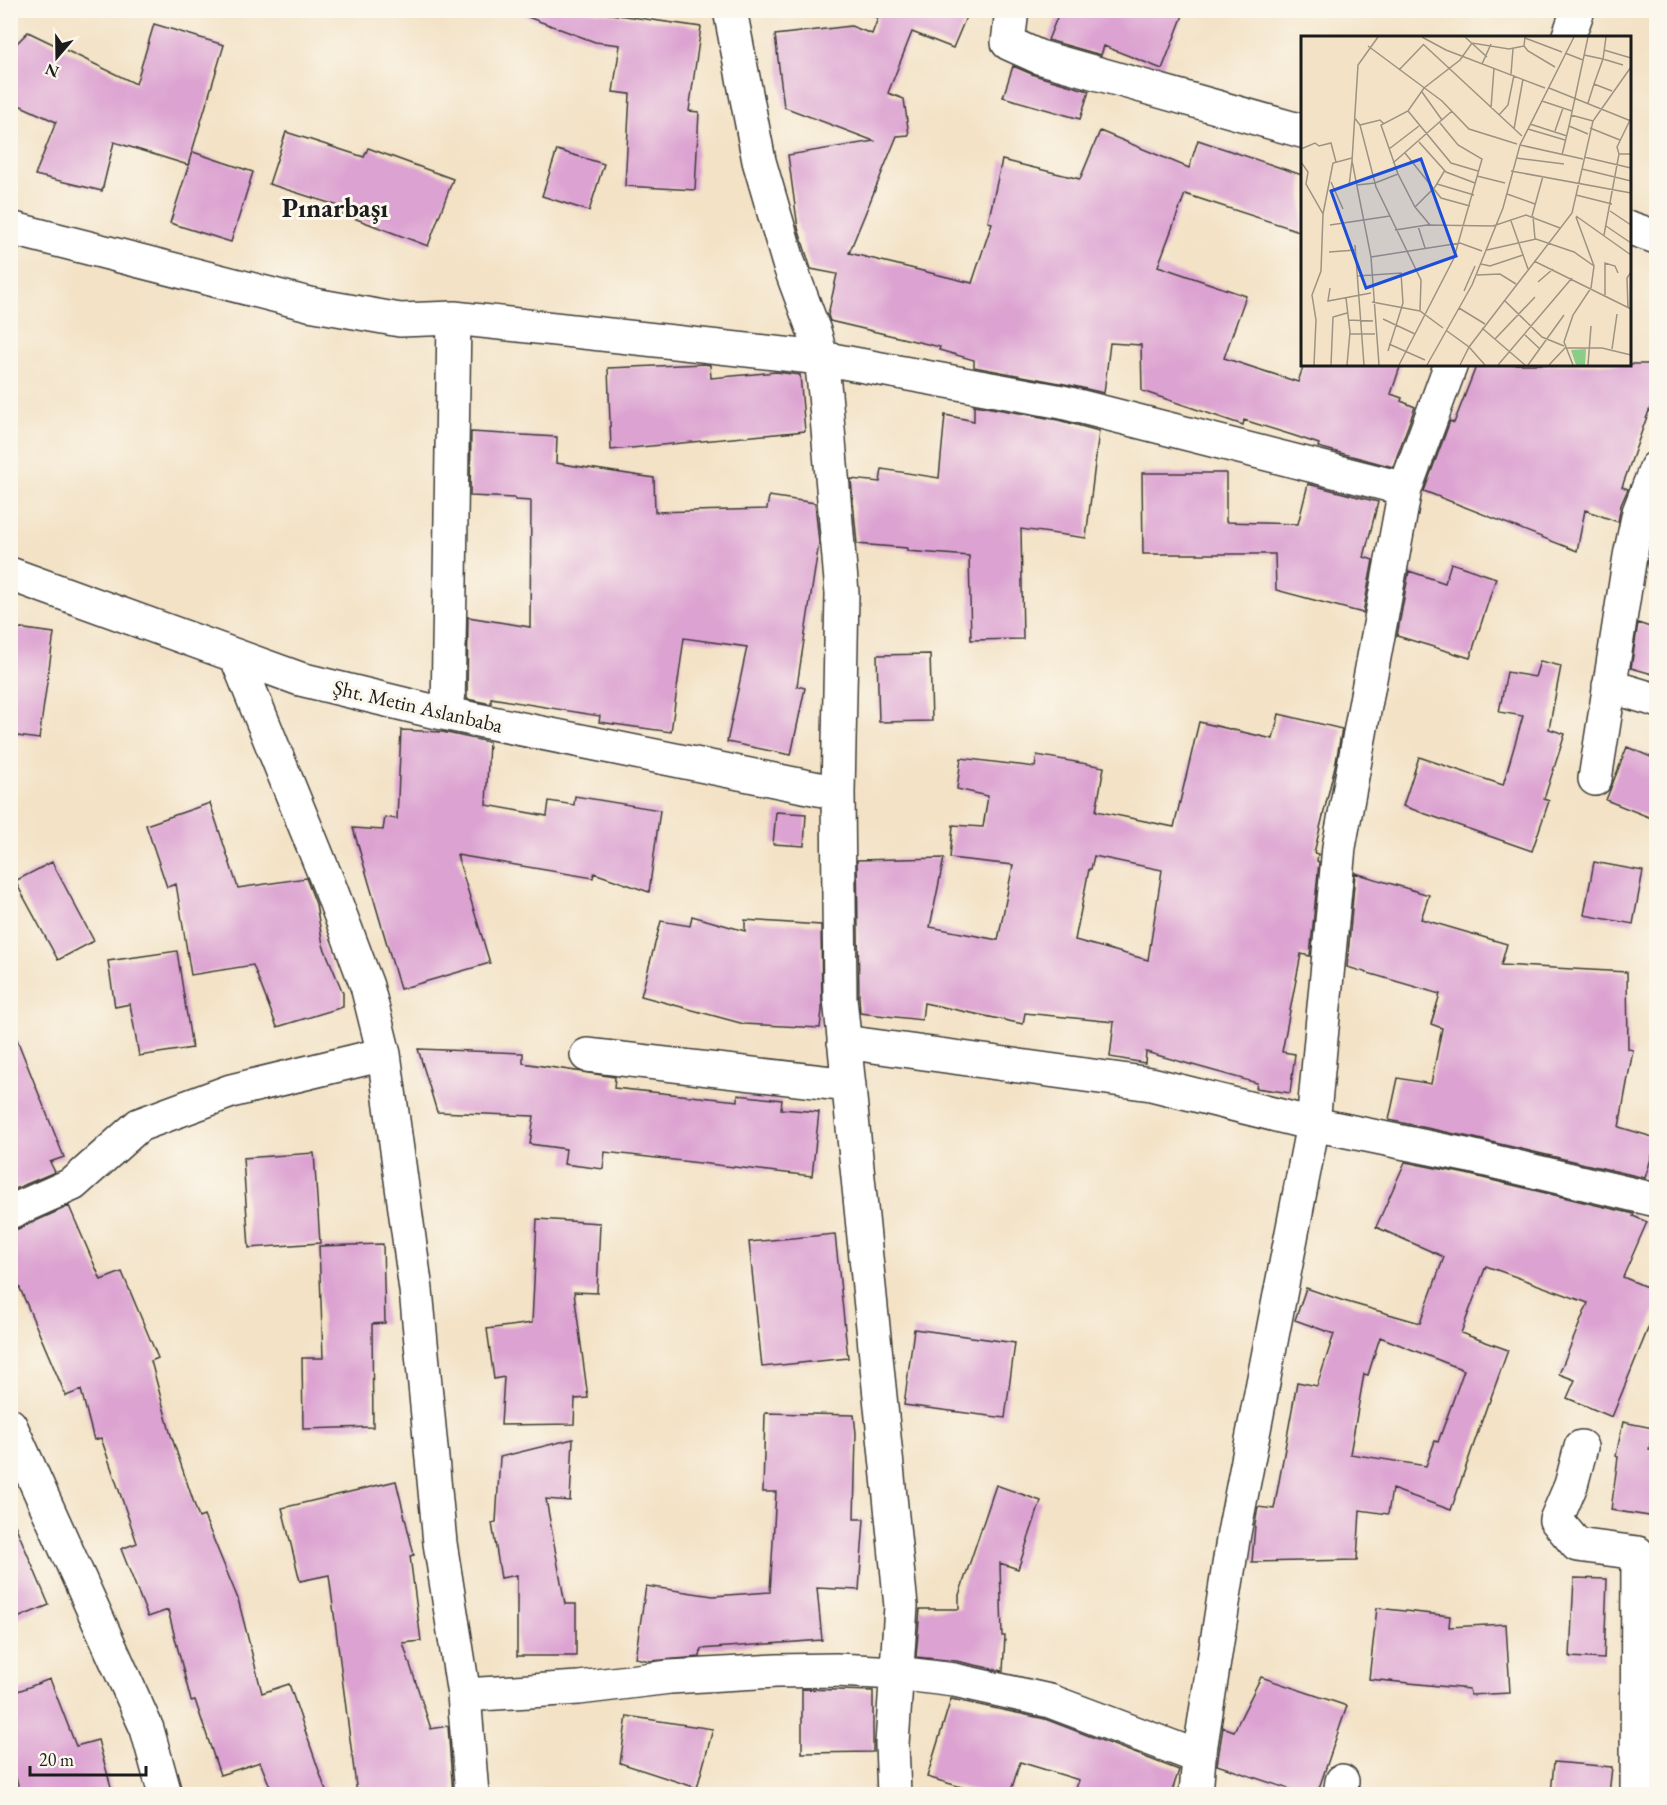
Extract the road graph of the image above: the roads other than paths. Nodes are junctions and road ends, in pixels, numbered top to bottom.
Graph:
1 (730, 10) edge
2 (1012, 10) edge
3 (1578, 10) edge
4 (1569, 36) edge
5 (1301, 131) edge
6 (10, 228) edge
7 (1631, 229) edge
8 (1656, 237) edge
9 (454, 318) junction
10 (821, 358) junction
11 (1450, 366) edge
12 (1656, 468) edge
13 (1405, 489) junction
14 (10, 574) edge
15 (236, 656) junction
16 (1609, 686) junction
17 (1656, 700) edge
18 (448, 714) junction
19 (1595, 779) dead end
20 (838, 793) junction
21 (844, 1042) junction
22 (384, 1054) junction
23 (587, 1055) dead end
24 (849, 1084) junction
25 (1313, 1124) junction
26 (1656, 1200) edge
27 (10, 1212) edge
28 (10, 1425) edge
29 (1581, 1446) dead end
30 (897, 1673) junction
31 (464, 1695) junction
32 (1199, 1757) junction
33 (165, 1794) edge
34 (472, 1794) edge
35 (894, 1794) edge
36 (1196, 1794) edge
37 (1637, 1794) edge

1 - 10 street
2 - 5 street
3 - 4 street
6 - 9 street
7 - 8 street
9 - 10 street
9 - 18 street
10 - 13 street
10 - 20 street
11 - 13 street
12 - 16 street
13 - 25 street
14 - 15 street, Şht. Metin Aslanbaba
15 - 18 street, Şht. Metin Aslanbaba
15 - 22 street
16 - 17 street
16 - 19 street
18 - 20 street, Şht. Metin Aslanbaba
20 - 21 street
21 - 24 street
21 - 25 street
22 - 27 street
22 - 31 street
23 - 24 street
24 - 30 street
25 - 26 street
25 - 32 street
28 - 33 street
29 - 37 street
30 - 31 street
30 - 32 street
30 - 35 street
31 - 34 street
32 - 36 street

